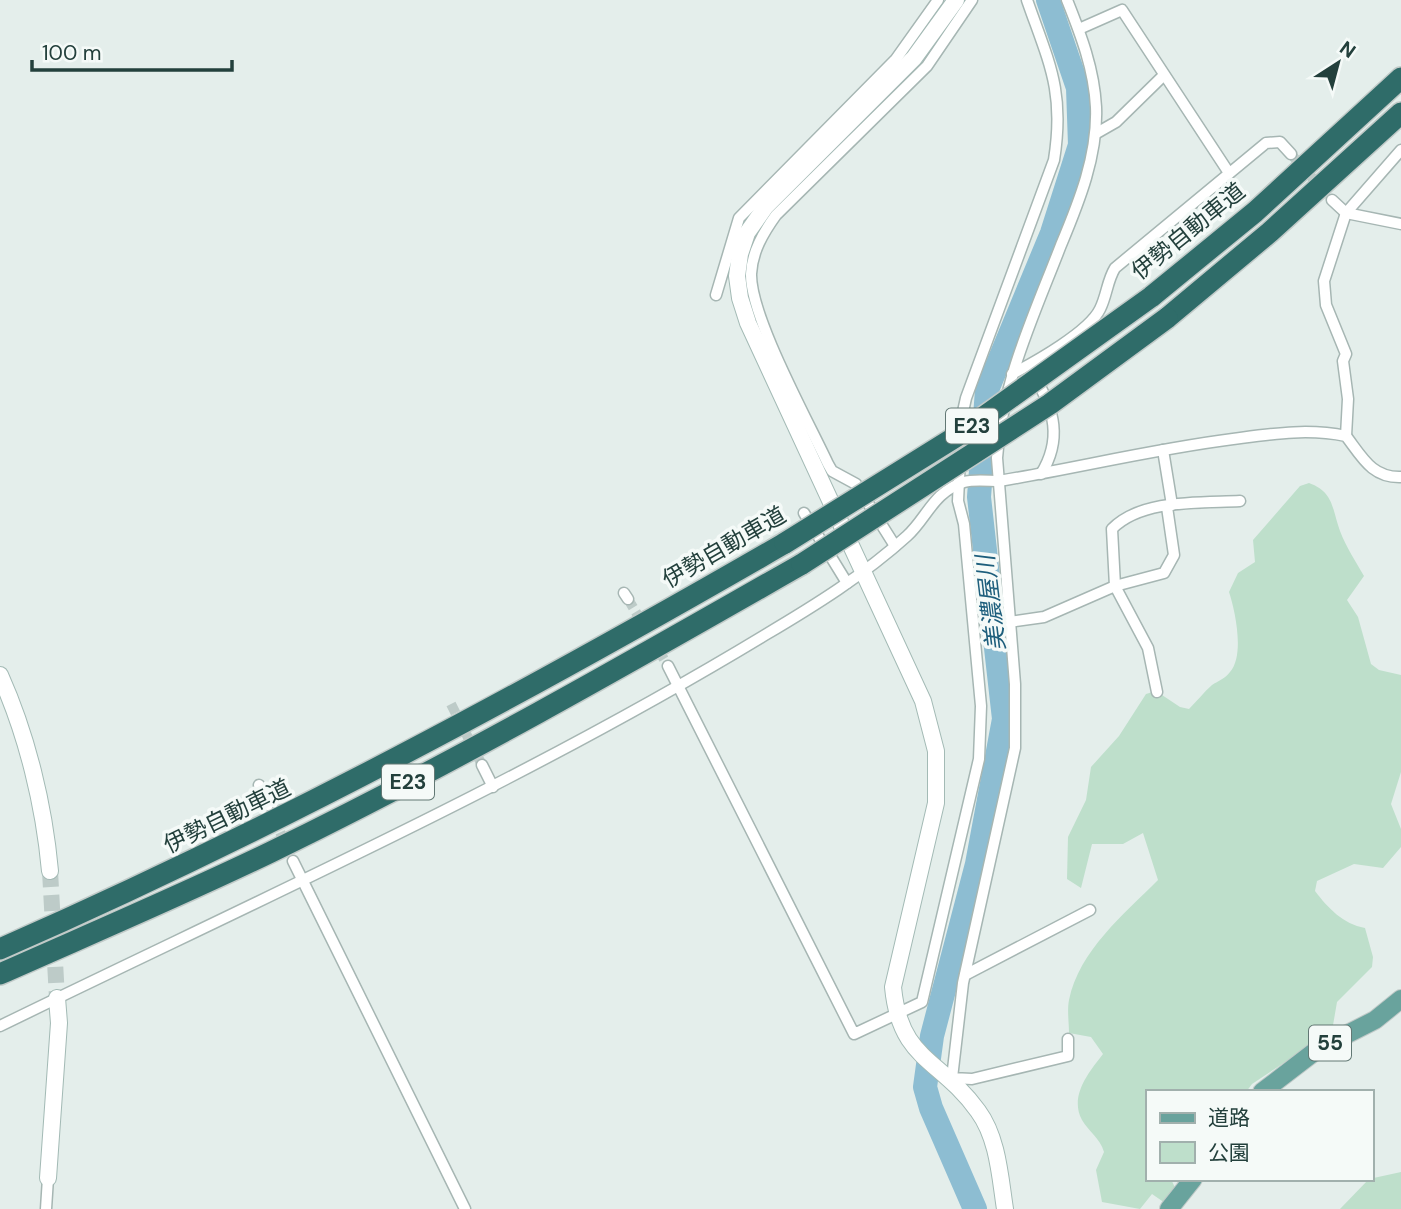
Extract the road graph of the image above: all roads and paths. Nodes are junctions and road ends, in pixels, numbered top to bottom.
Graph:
1 (938, 0) edge
2 (956, 0) edge
3 (972, 0) edge
4 (1027, 0) edge
5 (1067, 0) edge
6 (1079, 29) junction
7 (1164, 75) junction
8 (1401, 78) edge
9 (1401, 113) edge
10 (1095, 134) junction
11 (1401, 150) edge
12 (1291, 154) tunnel mouth
13 (1229, 173) junction
14 (1332, 200) tunnel mouth
15 (1346, 213) junction
16 (1401, 224) edge
17 (716, 295) dead end
18 (1027, 366) junction
19 (1012, 374) junction
20 (1346, 436) junction
21 (1164, 450) junction
22 (1041, 474) junction
23 (1401, 477) edge
24 (995, 481) junction
25 (962, 484) junction
26 (1240, 501) dead end
27 (1169, 506) junction
28 (804, 513) dead end
29 (895, 546) junction
30 (864, 570) junction
31 (847, 583) junction
32 (1115, 586) junction
33 (1009, 622) junction
34 (668, 666) tunnel mouth
35 (0, 675) edge
36 (680, 687) junction
37 (1157, 692) dead end
38 (482, 765) tunnel mouth
39 (259, 785) dead end
40 (493, 787) junction
41 (268, 805) tunnel mouth
42 (293, 861) tunnel mouth
43 (50, 871) tunnel mouth
44 (302, 883) junction
45 (138, 888) junction
46 (1090, 910) dead end
47 (0, 935) edge
48 (0, 949) edge
49 (0, 974) edge
50 (965, 975) junction
51 (57, 998) junction
52 (1401, 999) edge
53 (896, 1016) junction
54 (0, 1026) edge
55 (1068, 1039) dead end
56 (948, 1075) junction
57 (1265, 1090) edge
58 (48, 1178) joint
59 (1191, 1181) edge
60 (46, 1209) edge
61 (465, 1209) edge
62 (1005, 1209) edge
63 (1170, 1209) edge

1 - 17 street
2 - 30 street
3 - 29 street
4 - 25 street
5 - 6 street
6 - 7 street
6 - 10 street
7 - 10 street
7 - 13 street
8 - 45 highway, 伊勢自動車道 / E23, bridge
9 - 49 highway, E23, bridge
10 - 19 street
11 - 15 street
12 - 13 street
13 - 18 street
14 - 15 street
15 - 16 street
15 - 20 street
18 - 19 street
18 - 22 street
19 - 24 street
20 - 21 street
20 - 23 street
21 - 22 street
21 - 27 street
22 - 24 street
24 - 25 street
24 - 33 street
25 - 29 street
25 - 53 street
26 - 27 street
27 - 32 street
27 - 32 street
28 - 31 street
29 - 30 street
30 - 31 street
30 - 53 street
31 - 36 street
32 - 33 street
32 - 37 street
33 - 50 street
34 - 36 street
35 - 43 street
36 - 40 street
36 - 53 street
38 - 40 street
39 - 41 street
40 - 44 street
42 - 44 street
44 - 51 street
44 - 61 street
45 - 47 highway
45 - 48 highway, 伊勢自動車道 / E23
46 - 50 street
50 - 56 street
51 - 54 street
51 - 58 street
52 - 57 main road, 55
53 - 56 street
55 - 56 street
56 - 62 street
58 - 60 street
59 - 63 main road

